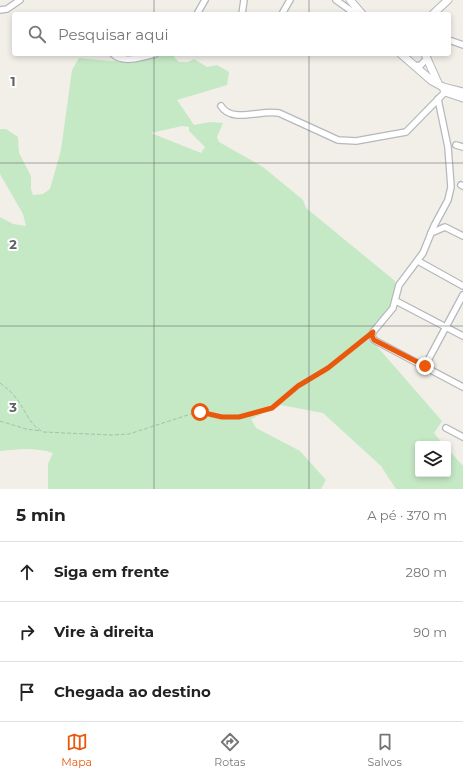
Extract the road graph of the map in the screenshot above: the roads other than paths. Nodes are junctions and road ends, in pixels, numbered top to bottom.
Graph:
1 (20, 0) edge
2 (205, 0) edge
3 (244, 0) edge
4 (290, 0) edge
5 (336, 0) edge
6 (350, 0) edge
7 (444, 0) edge
8 (0, 10) edge
9 (198, 12) edge
10 (242, 12) edge
11 (283, 12) edge
12 (357, 12) edge
13 (360, 12) edge
14 (435, 12) edge
15 (451, 41) edge
16 (463, 45) edge
17 (116, 56) edge
18 (143, 56) edge
19 (403, 56) edge
20 (426, 56) edge
21 (414, 66) junction
22 (444, 88) junction
23 (463, 92) edge
24 (463, 98) edge
25 (438, 99) junction
26 (222, 106) dead end
27 (456, 145) dead end
28 (463, 147) edge
29 (431, 233) junction
30 (463, 236) edge
31 (418, 262) junction
32 (463, 286) edge
33 (463, 295) edge
34 (396, 301) junction
35 (446, 327) junction
36 (463, 336) edge
37 (425, 366) junction
38 (463, 387) edge
39 (446, 428) dead end
40 (463, 437) edge

1 - 8 street
2 - 9 street
3 - 10 street
4 - 11 street
5 - 12 street
6 - 13 street
7 - 14 street
15 - 16 street
17 - 18 street
19 - 21 street
20 - 21 street
20 - 22 street
21 - 22 street
22 - 23 street
22 - 24 street
22 - 25 street
25 - 26 street
25 - 29 street
27 - 28 street
29 - 30 street
29 - 31 street
31 - 32 street
31 - 34 street
33 - 35 street
34 - 35 street
34 - 37 street
35 - 36 street
35 - 37 street
37 - 38 street
39 - 40 street

